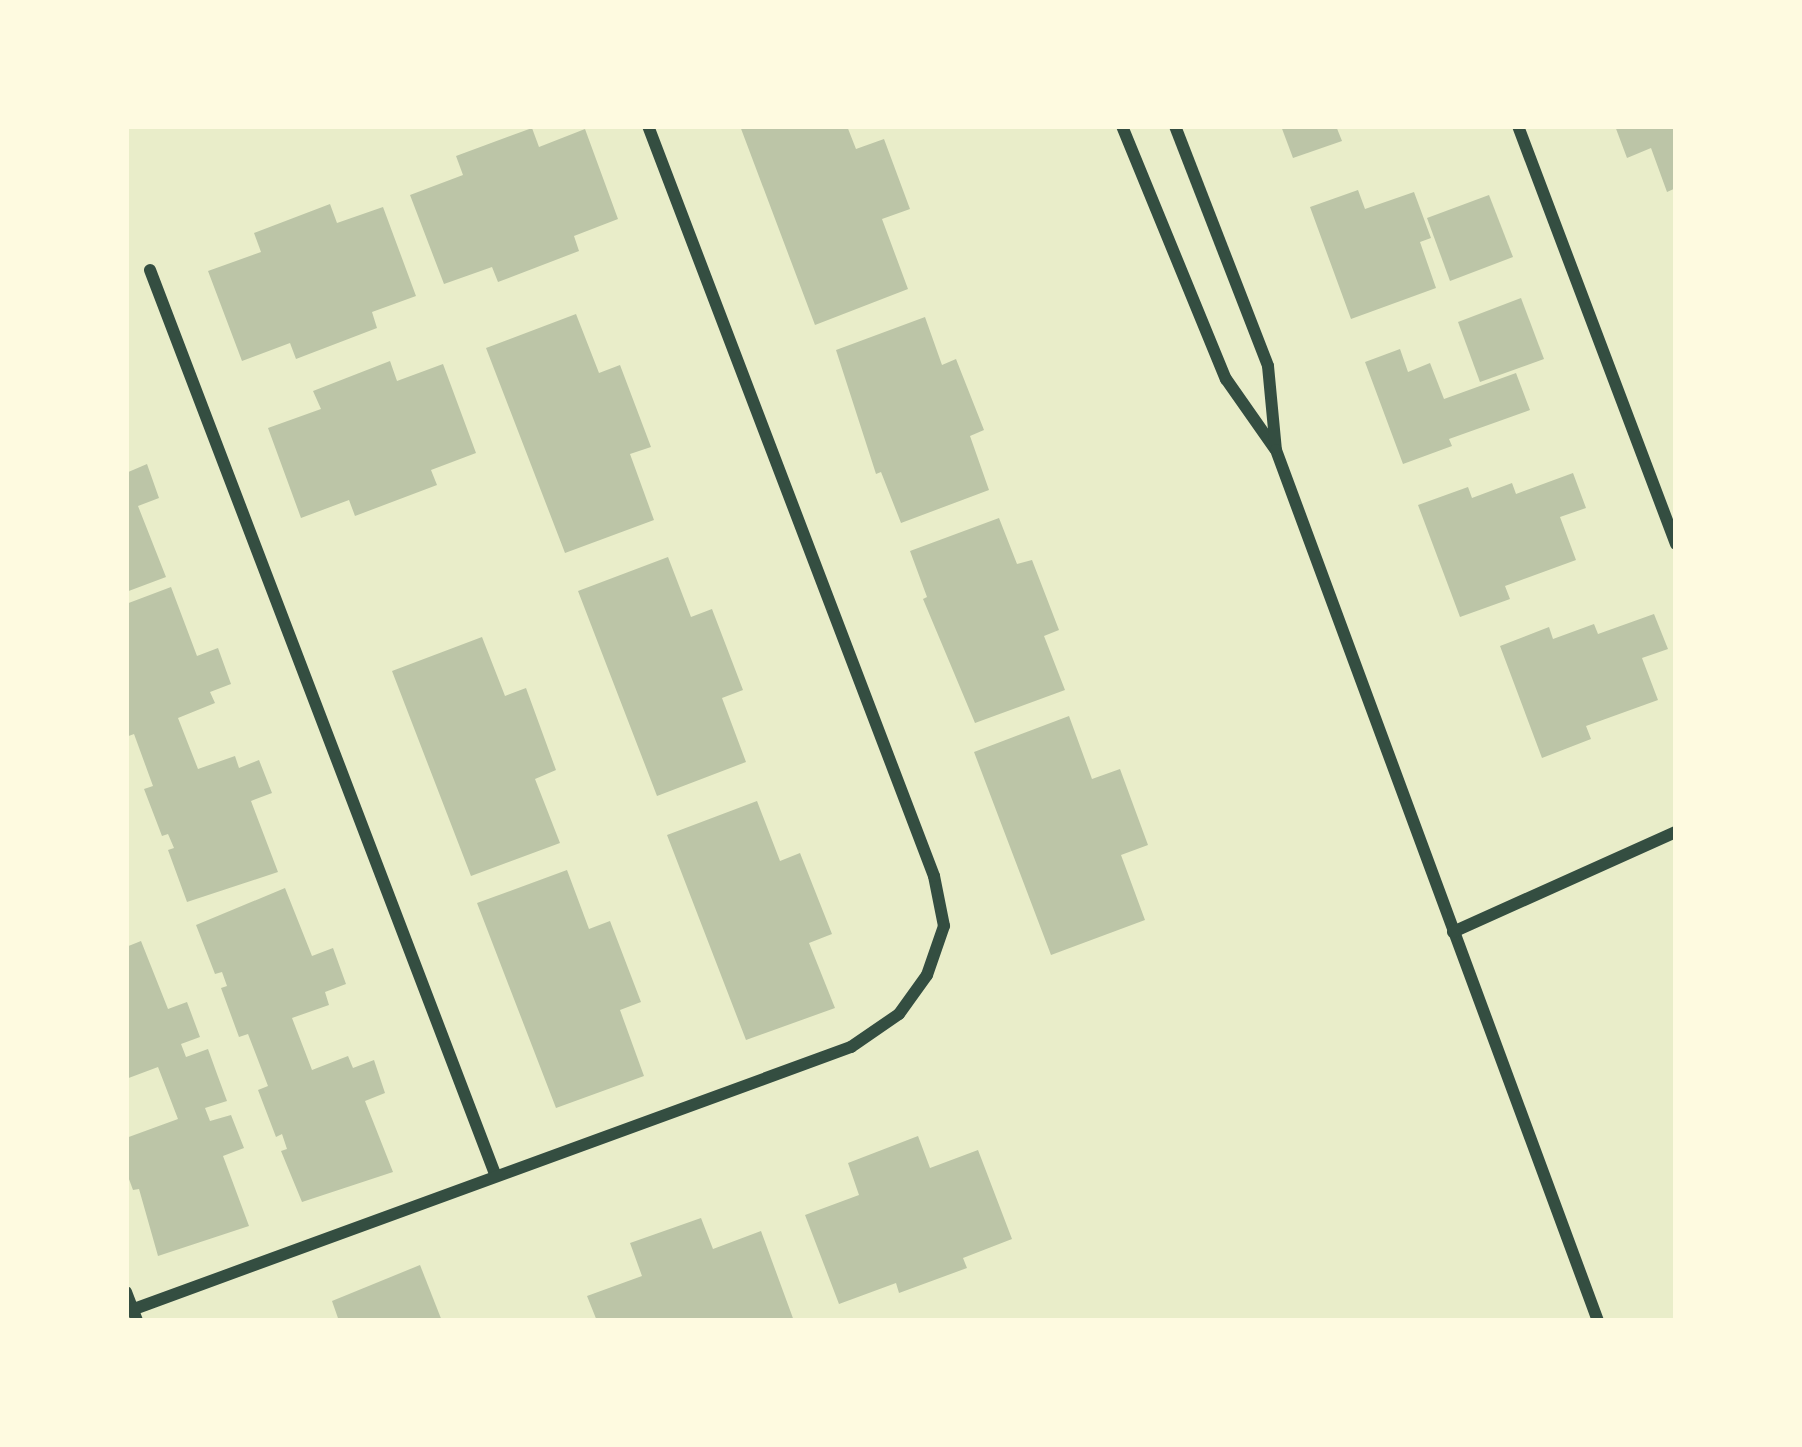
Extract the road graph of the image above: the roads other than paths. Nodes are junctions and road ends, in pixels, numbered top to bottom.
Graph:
1 (648, 126) edge
2 (1121, 126) edge
3 (1175, 126) edge
4 (1518, 126) edge
5 (150, 270) dead end
6 (1276, 450) junction
7 (1676, 544) edge
8 (1676, 832) edge
9 (1453, 932) junction
10 (495, 1174) junction
11 (126, 1292) edge
12 (132, 1314) edge
13 (1598, 1321) edge

1 - 10 street
2 - 6 street
3 - 6 street
4 - 7 street
5 - 10 street
6 - 9 street
8 - 9 street
9 - 13 street
10 - 12 street
11 - 12 street

